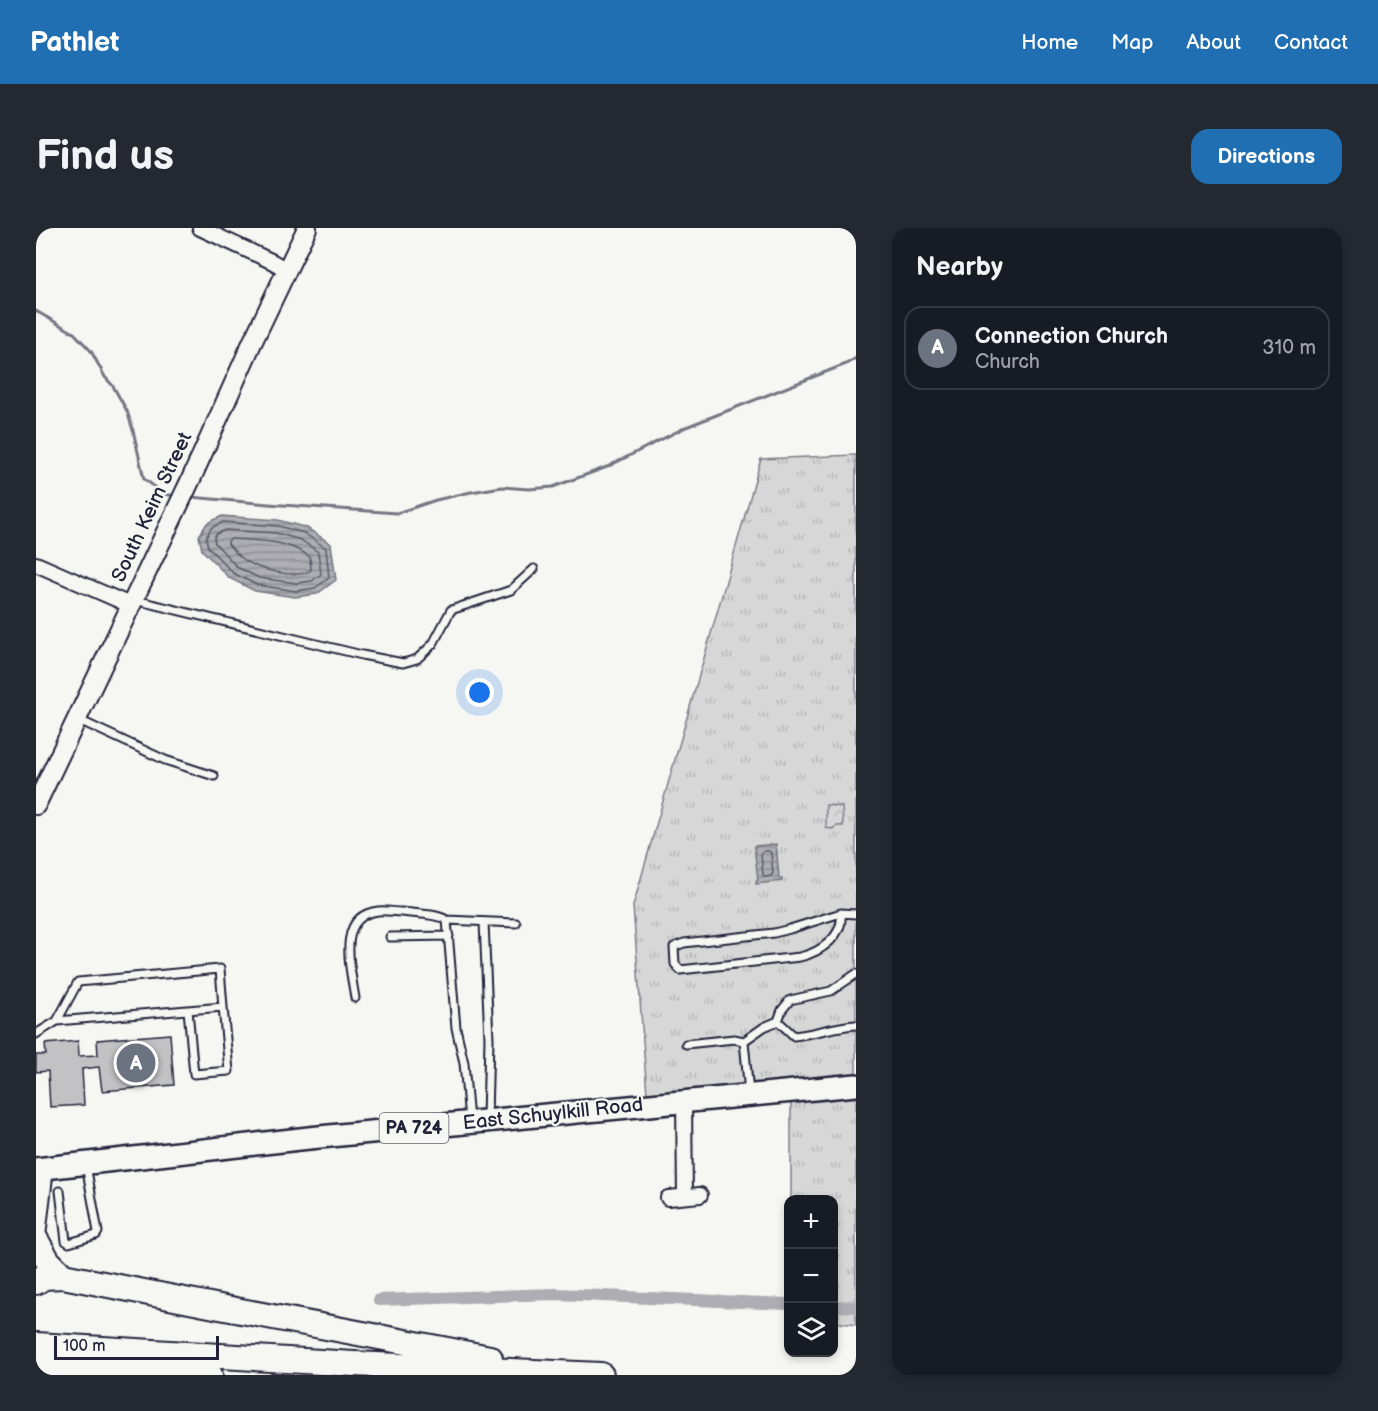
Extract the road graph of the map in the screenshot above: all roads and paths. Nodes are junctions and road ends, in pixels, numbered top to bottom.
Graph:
1 (200, 228) edge
2 (307, 228) edge
3 (287, 270) junction
4 (36, 564) edge
5 (534, 569) dead end
6 (132, 602) junction
7 (76, 719) junction
8 (214, 776) dead end
9 (36, 805) edge
10 (841, 913) junction
11 (856, 914) edge
12 (447, 920) junction
13 (484, 922) junction
14 (516, 923) dead end
15 (448, 936) junction
16 (390, 937) dead end
17 (856, 974) edge
18 (355, 998) dead end
19 (223, 1007) junction
20 (188, 1010) junction
21 (57, 1021) junction
22 (778, 1021) junction
23 (856, 1025) edge
24 (36, 1034) edge
25 (744, 1041) junction
26 (686, 1044) dead end
27 (856, 1085) edge
28 (750, 1095) junction
29 (684, 1102) junction
30 (478, 1122) junction
31 (85, 1163) junction
32 (40, 1168) edge
33 (60, 1191) dead end
34 (700, 1195) dead end
35 (685, 1196) junction
36 (668, 1198) dead end
37 (36, 1238) edge
38 (63, 1276) junction
39 (36, 1282) edge
40 (36, 1345) edge
41 (36, 1365) edge
42 (576, 1373) junction
43 (210, 1375) edge
44 (601, 1375) edge

1 - 3 street
2 - 3 street, South Keim Street
3 - 6 street, South Keim Street
4 - 6 street
5 - 6 lane
6 - 7 street, South Keim Street
7 - 8 lane
7 - 9 street, South Keim Street
10 - 10 lane
10 - 11 lane
12 - 13 lane
12 - 15 lane
12 - 18 lane
13 - 14 lane
13 - 30 lane
15 - 16 lane
15 - 30 lane
17 - 22 lane
19 - 20 lane
19 - 20 lane
19 - 21 lane
20 - 21 lane
21 - 24 lane
22 - 23 lane
22 - 25 lane
25 - 26 lane
25 - 28 lane
27 - 28 main road, East Schuylkill Road / PA 724
28 - 29 main road, East Schuylkill Road / PA 724
29 - 30 main road, East Schuylkill Road / PA 724
29 - 35 street
30 - 31 main road, East Schuylkill Road / PA 724
31 - 32 main road, East Schuylkill Road / PA 724
31 - 33 lane
32 - 37 street
34 - 35 street
35 - 36 street
37 - 38 highway
38 - 39 highway
38 - 42 highway
40 - 42 highway
41 - 43 highway
42 - 44 highway

